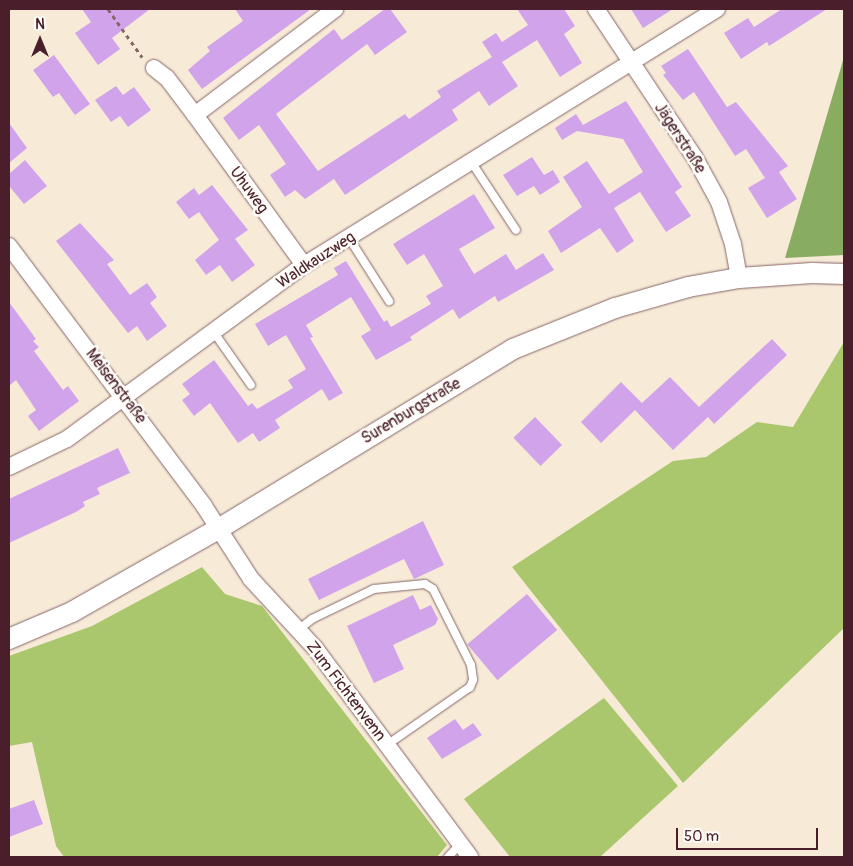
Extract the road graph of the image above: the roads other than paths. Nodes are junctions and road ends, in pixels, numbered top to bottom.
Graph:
1 (335, 9) edge
2 (596, 9) edge
3 (717, 9) edge
4 (631, 64) junction
5 (154, 68) road end
6 (195, 115) junction
7 (472, 163) junction
8 (516, 230) dead end
9 (349, 238) junction
10 (9, 246) edge
11 (304, 264) junction
12 (844, 274) edge
13 (739, 278) junction
14 (389, 301) dead end
15 (213, 331) junction
16 (251, 386) dead end
17 (124, 396) junction
18 (9, 467) edge
19 (220, 528) junction
20 (298, 630) junction
21 (9, 639) edge
22 (387, 746) junction
23 (465, 851) edge
24 (448, 857) edge

1 - 6 street
2 - 4 street, Jägerstraße
3 - 4 street, Waldkauzweg
4 - 7 street, Waldkauzweg
4 - 13 street, Jägerstraße
5 - 6 street, Uhuweg
6 - 11 street, Uhuweg
7 - 8 lane
7 - 9 street, Waldkauzweg
9 - 11 street, Waldkauzweg
9 - 14 lane
10 - 17 street, Meisenstraße
11 - 15 street, Waldkauzweg
12 - 13 street, Surenburgstraße
13 - 19 street, Surenburgstraße
15 - 16 lane
15 - 17 street, Waldkauzweg
17 - 18 street, Waldkauzweg
17 - 19 street, Meisenstraße
19 - 20 street, Zum Fichtenvenn
19 - 21 street, Surenburgstraße
20 - 22 street, Zum Fichtenvenn
20 - 22 lane
22 - 23 street, Zum Fichtenvenn
23 - 24 lane

